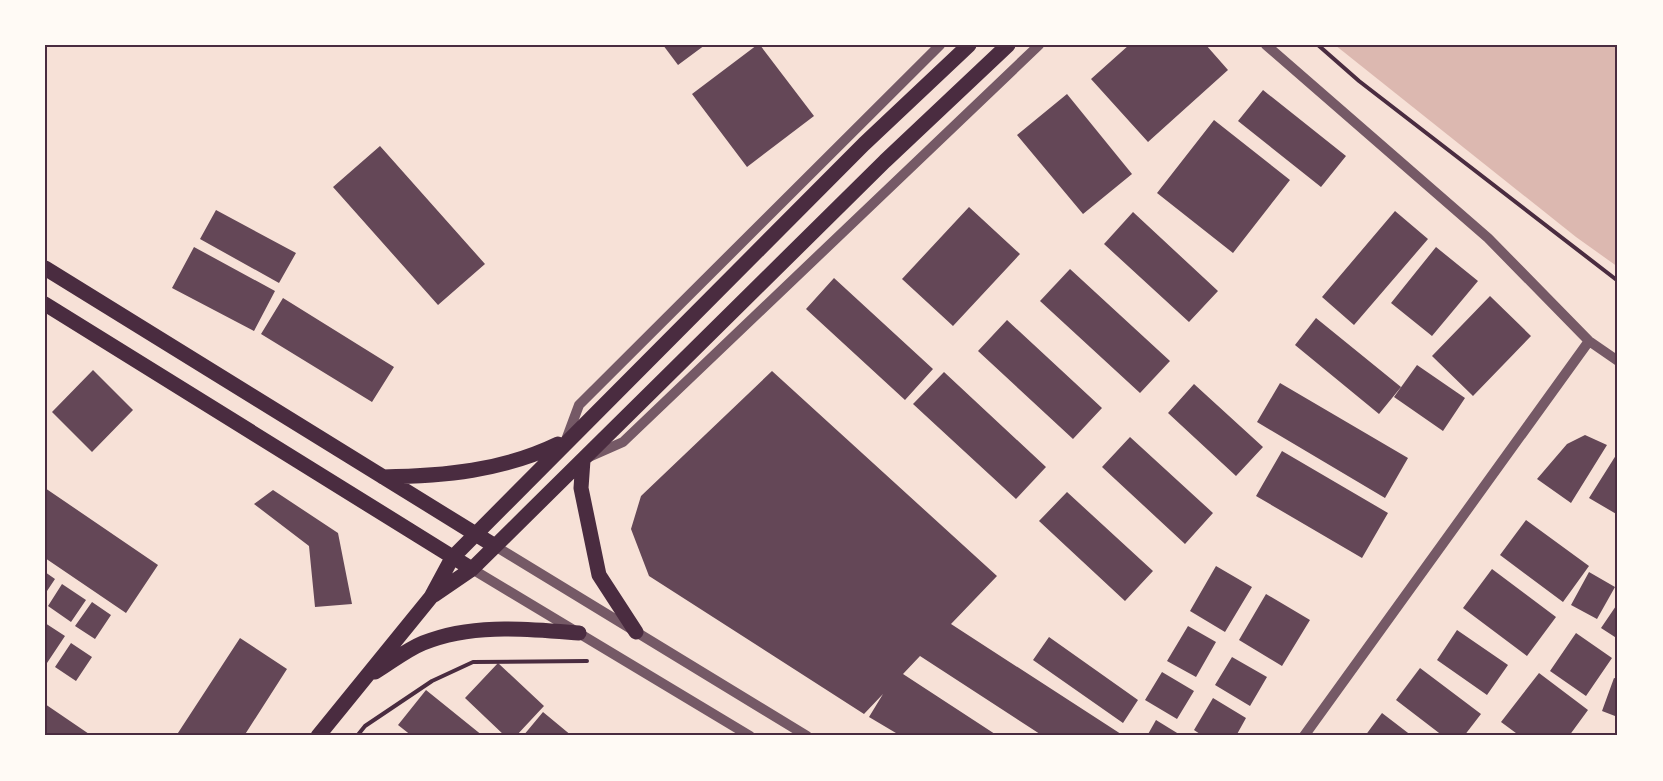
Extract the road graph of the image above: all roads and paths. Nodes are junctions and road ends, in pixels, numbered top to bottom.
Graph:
1 (940, 45) edge
2 (969, 45) edge
3 (1008, 45) edge
4 (1039, 45) edge
5 (1266, 45) edge
6 (1318, 45) edge
7 (45, 268) edge
8 (1618, 280) edge
9 (45, 304) edge
10 (1589, 341) junction
11 (1618, 361) edge
12 (566, 440) junction
13 (584, 460) junction
14 (382, 477) junction
15 (475, 534) junction
16 (495, 546) junction
17 (452, 558) junction
18 (472, 569) junction
19 (431, 597) junction
20 (636, 632) junction
21 (579, 633) junction
22 (597, 666) dead end
23 (365, 679) junction
24 (318, 736) edge
25 (357, 736) edge
26 (750, 736) edge
27 (807, 736) edge
28 (1304, 736) edge

1 - 12 street
2 - 12 main road
3 - 13 main road
4 - 13 street
5 - 10 street
6 - 8 path
7 - 14 main road
9 - 17 main road
10 - 11 street
10 - 28 street
12 - 14 main road
12 - 15 main road
13 - 16 main road
13 - 20 main road
14 - 15 main road
15 - 16 main road
15 - 17 main road
16 - 18 main road
16 - 20 street
17 - 18 main road
17 - 19 main road
18 - 19 main road
18 - 21 street
19 - 23 main road
20 - 27 street
21 - 23 main road
21 - 26 street
22 - 25 path
23 - 24 main road

